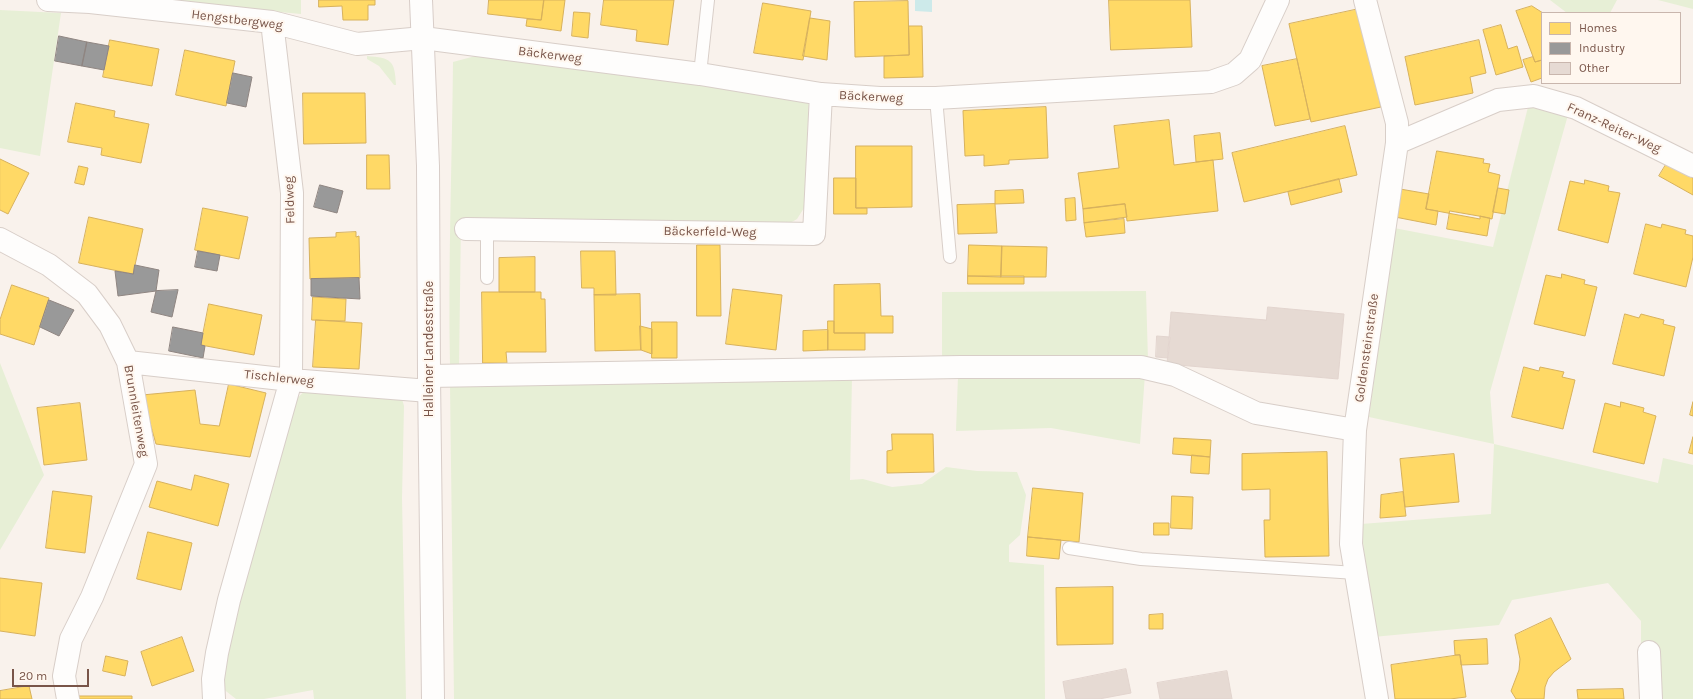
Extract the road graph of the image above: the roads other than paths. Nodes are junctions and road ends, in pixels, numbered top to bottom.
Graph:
1 (48, 0) edge
2 (421, 0) edge
3 (708, 0) edge
4 (1278, 0) edge
5 (1365, 0) edge
6 (272, 22) junction
7 (423, 38) junction
8 (700, 74) junction
9 (821, 94) junction
10 (936, 98) junction
11 (1397, 143) junction
12 (1693, 166) edge
13 (476, 229) joint
14 (0, 239) edge
15 (950, 257) dead end
16 (487, 278) dead end
17 (128, 362) junction
18 (292, 380) junction
19 (429, 384) junction
20 (1355, 430) junction
21 (1070, 548) dead end
22 (1356, 573) junction
23 (1650, 652) dead end
24 (68, 699) edge
25 (214, 699) edge
26 (433, 699) edge
27 (1377, 699) edge
28 (1651, 699) edge

1 - 6 street, Hengstbergweg
2 - 7 street, Halleiner Landesstraße
3 - 8 lane
4 - 10 street, Bäckerweg
5 - 11 street, Goldensteinstraße
6 - 7 street, Hengstbergweg
6 - 18 street, Feldweg
7 - 8 street, Bäckerweg
7 - 19 street, Halleiner Landesstraße
8 - 9 street, Bäckerweg
9 - 10 street, Bäckerweg
9 - 13 street, Bäckerfeld-Weg
10 - 15 lane
11 - 12 street, Franz-Reiter-Weg
11 - 20 street, Goldensteinstraße
13 - 16 lane
14 - 17 street, Brunnleitenweg
17 - 18 street, Tischlerweg
17 - 24 street, Brunnleitenweg
18 - 19 street, Tischlerweg
18 - 25 street, Feldweg
19 - 20 street, Tischlerweg
19 - 26 street, Halleiner Landesstraße
20 - 22 street, Goldensteinstraße
21 - 22 lane
22 - 27 street, Goldensteinstraße
23 - 28 street

